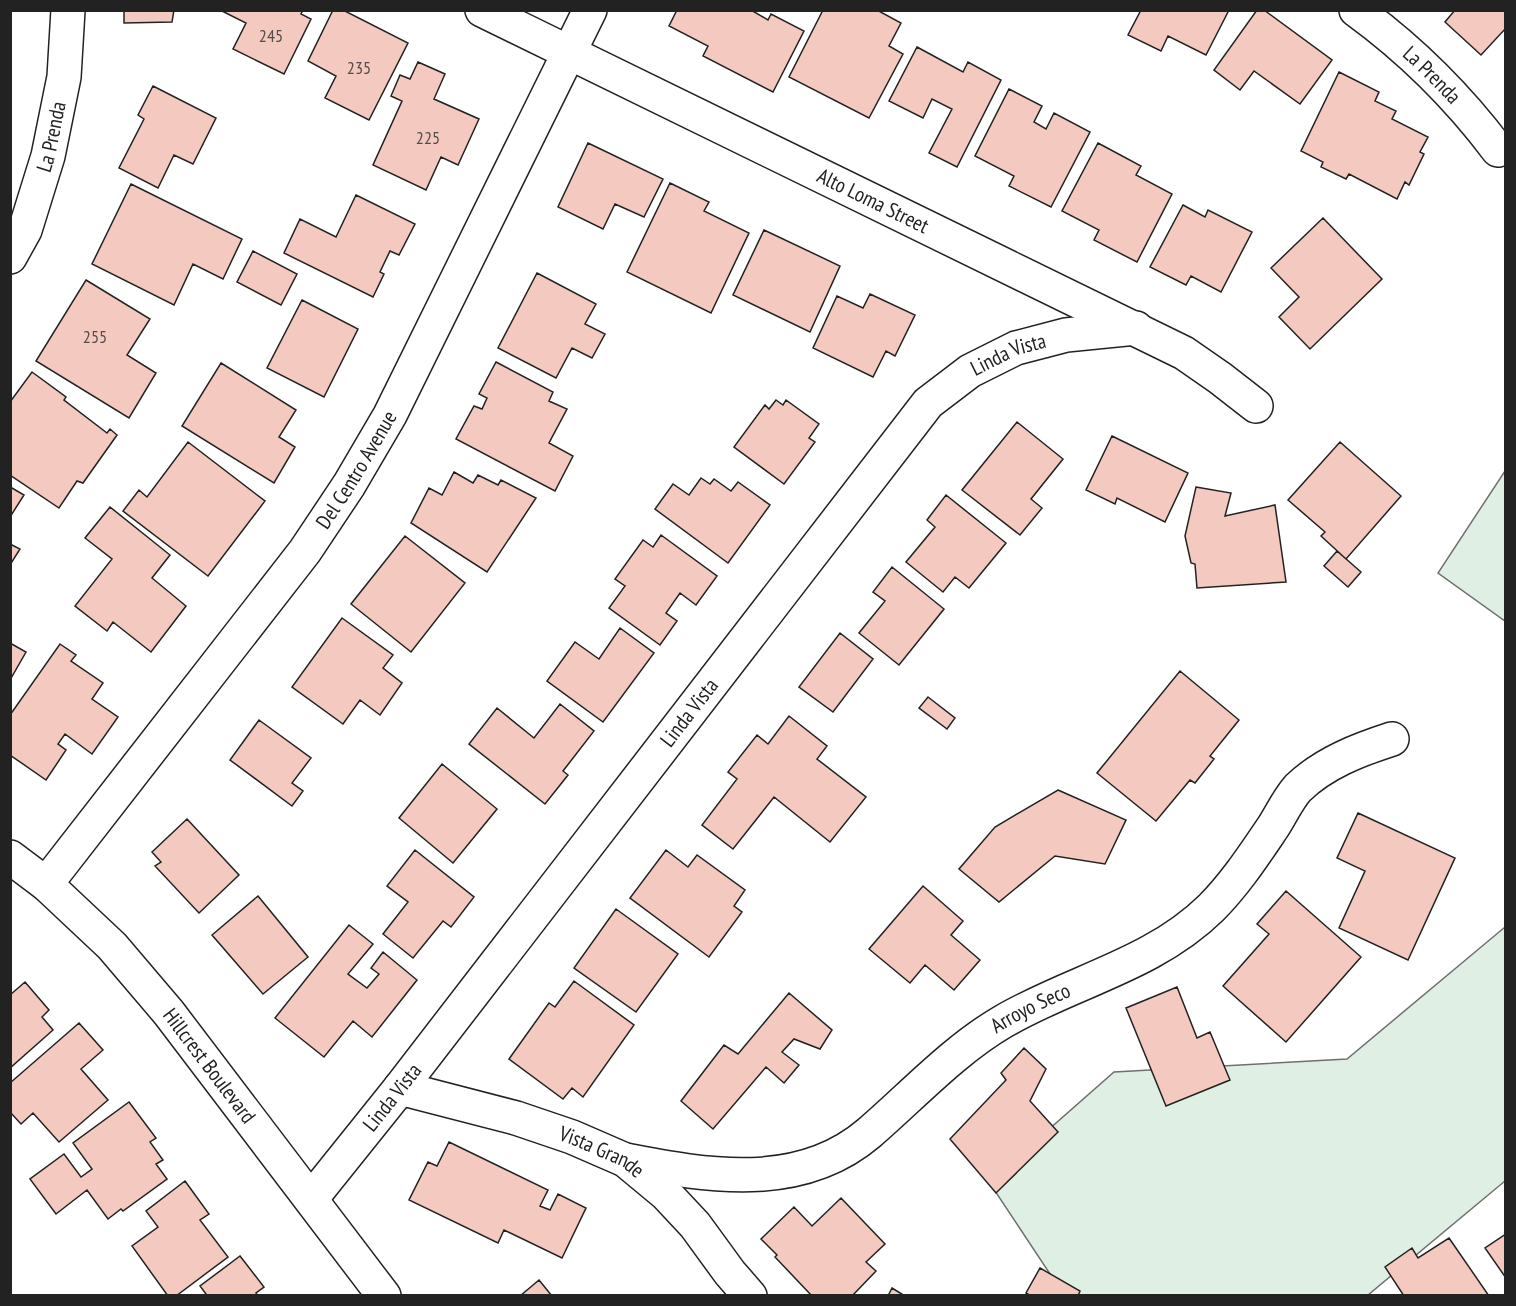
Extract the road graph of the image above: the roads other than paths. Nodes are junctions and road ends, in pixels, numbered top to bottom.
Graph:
1 (68, 10) edge
2 (482, 10) edge
3 (590, 10) edge
4 (1356, 10) edge
5 (569, 53) junction
6 (1498, 150) dead end
7 (10, 256) edge
8 (1136, 328) junction
9 (1256, 406) dead end
10 (1392, 739) dead end
11 (10, 857) edge
12 (46, 884) junction
13 (400, 1088) junction
14 (625, 1160) junction
15 (311, 1199) junction
16 (384, 1296) edge
17 (750, 1296) edge

1 - 7 street, La Prenda
2 - 5 street, Alto Loma Street
3 - 5 street, Del Centro Avenue
4 - 6 street, La Prenda
5 - 8 street, Alto Loma Street
5 - 12 street, Del Centro Avenue
8 - 9 street, Alto Loma Street
8 - 13 street, Linda Vista
10 - 14 street, Arroyo Seco
11 - 12 street, Hillcrest Boulevard
12 - 15 street, Hillcrest Boulevard
13 - 14 street, Vista Grande
13 - 15 street, Linda Vista
14 - 17 street, Vista Grande
15 - 16 street, Hillcrest Boulevard

